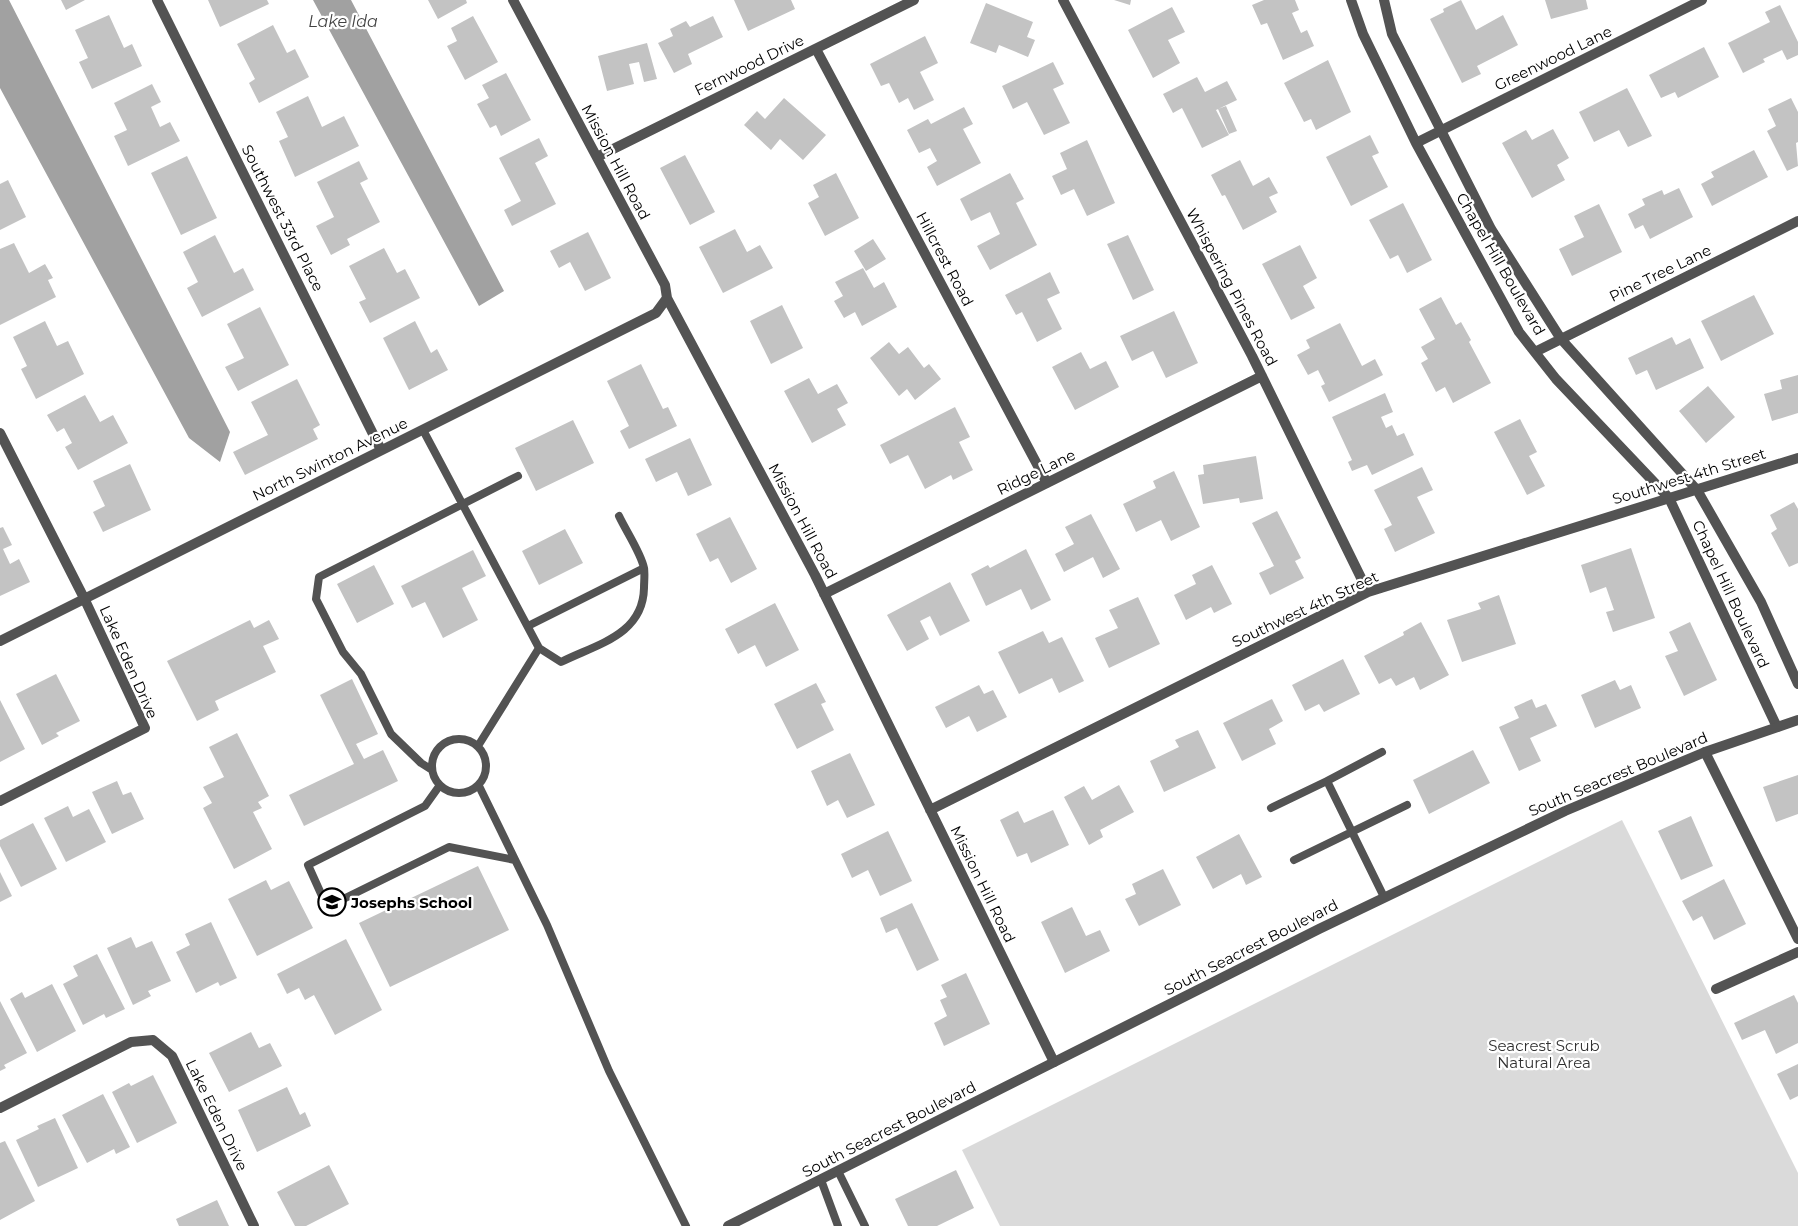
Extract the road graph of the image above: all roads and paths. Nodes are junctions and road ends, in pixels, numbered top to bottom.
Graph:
1 (157, 0) edge
2 (513, 0) edge
3 (914, 0) edge
4 (1063, 0) edge
5 (1351, 0) edge
6 (1384, 0) edge
7 (1702, 0) edge
8 (816, 49) junction
9 (1441, 130) junction
10 (1416, 143) junction
11 (597, 158) junction
12 (1798, 221) edge
13 (667, 298) junction
14 (1561, 338) junction
15 (1535, 352) junction
16 (1262, 376) junction
17 (423, 430) junction
18 (0, 433) edge
19 (381, 450) junction
20 (1798, 458) edge
21 (518, 476) dead end
22 (1047, 483) junction
23 (1697, 490) junction
24 (1669, 498) junction
25 (463, 504) junction
26 (619, 516) dead end
27 (644, 568) junction
28 (1368, 592) junction
29 (824, 594) junction
30 (84, 598) junction
31 (528, 626) junction
32 (0, 641) edge
33 (539, 648) junction
34 (1798, 684) edge
35 (1798, 720) edge
36 (1778, 727) junction
37 (478, 746) junction
38 (1382, 752) dead end
39 (1705, 752) junction
40 (432, 770) junction
41 (1327, 781) junction
42 (440, 785) junction
43 (479, 786) junction
44 (0, 801) edge
45 (1407, 805) dead end
46 (1271, 808) dead end
47 (930, 810) junction
48 (1352, 832) junction
49 (515, 860) junction
50 (1294, 860) dead end
51 (1384, 897) junction
52 (1798, 939) edge
53 (1798, 952) edge
54 (1716, 989) dead end
55 (1054, 1062) junction
56 (0, 1108) edge
57 (838, 1171) junction
58 (821, 1180) junction
59 (254, 1226) edge
60 (686, 1226) edge
61 (728, 1226) edge
62 (838, 1226) edge
63 (865, 1226) edge

1 - 19 street, Southwest 33rd Place
2 - 11 street, Mission Hill Road
3 - 8 street, Fernwood Drive
4 - 16 street, Whispering Pines Road
5 - 10 street, Chapel Hill Boulevard
6 - 9 street, Chapel Hill Boulevard
7 - 9 street, Greenwood Lane
8 - 11 street, Fernwood Drive
8 - 22 street, Hillcrest Road
9 - 10 street, Greenwood Lane
9 - 14 street, Chapel Hill Boulevard
10 - 15 street, Chapel Hill Boulevard
11 - 13 street, Mission Hill Road
12 - 14 street, Pine Tree Lane
13 - 17 street, North Swinton Avenue
13 - 29 street, Mission Hill Road
14 - 15 street, Pine Tree Lane
14 - 23 street, Chapel Hill Boulevard
15 - 24 street, Chapel Hill Boulevard
16 - 22 street, Ridge Lane
16 - 28 street, Whispering Pines Road
17 - 19 street, North Swinton Avenue
17 - 25 lane
18 - 30 street
19 - 30 street, North Swinton Avenue
20 - 23 street, Southwest 4th Street
21 - 25 lane
22 - 29 street, Ridge Lane
23 - 24 street, Southwest 4th Street
23 - 34 street, Chapel Hill Boulevard
24 - 28 street, Southwest 4th Street
24 - 36 street, Chapel Hill Boulevard
25 - 31 lane
25 - 40 lane
26 - 27 lane
27 - 31 lane
27 - 33 lane
28 - 47 street, Southwest 4th Street
29 - 47 street, Mission Hill Road
30 - 32 street, North Swinton Avenue
30 - 44 street, Lake Eden Drive
31 - 33 lane
33 - 37 lane
35 - 36 street, South Seacrest Boulevard
36 - 39 street, South Seacrest Boulevard
37 - 40 lane
37 - 43 lane
38 - 41 lane
39 - 51 street, South Seacrest Boulevard
39 - 52 street
40 - 42 lane
41 - 46 lane
41 - 48 lane
42 - 43 lane
42 - 49 lane
43 - 49 lane
45 - 48 lane
47 - 55 street, Mission Hill Road
48 - 50 lane
48 - 51 lane
49 - 60 lane
51 - 55 street, South Seacrest Boulevard
53 - 54 street
55 - 57 street, South Seacrest Boulevard
56 - 59 street, Lake Eden Drive
57 - 58 street, South Seacrest Boulevard
57 - 63 lane
58 - 61 street, South Seacrest Boulevard
58 - 62 lane

